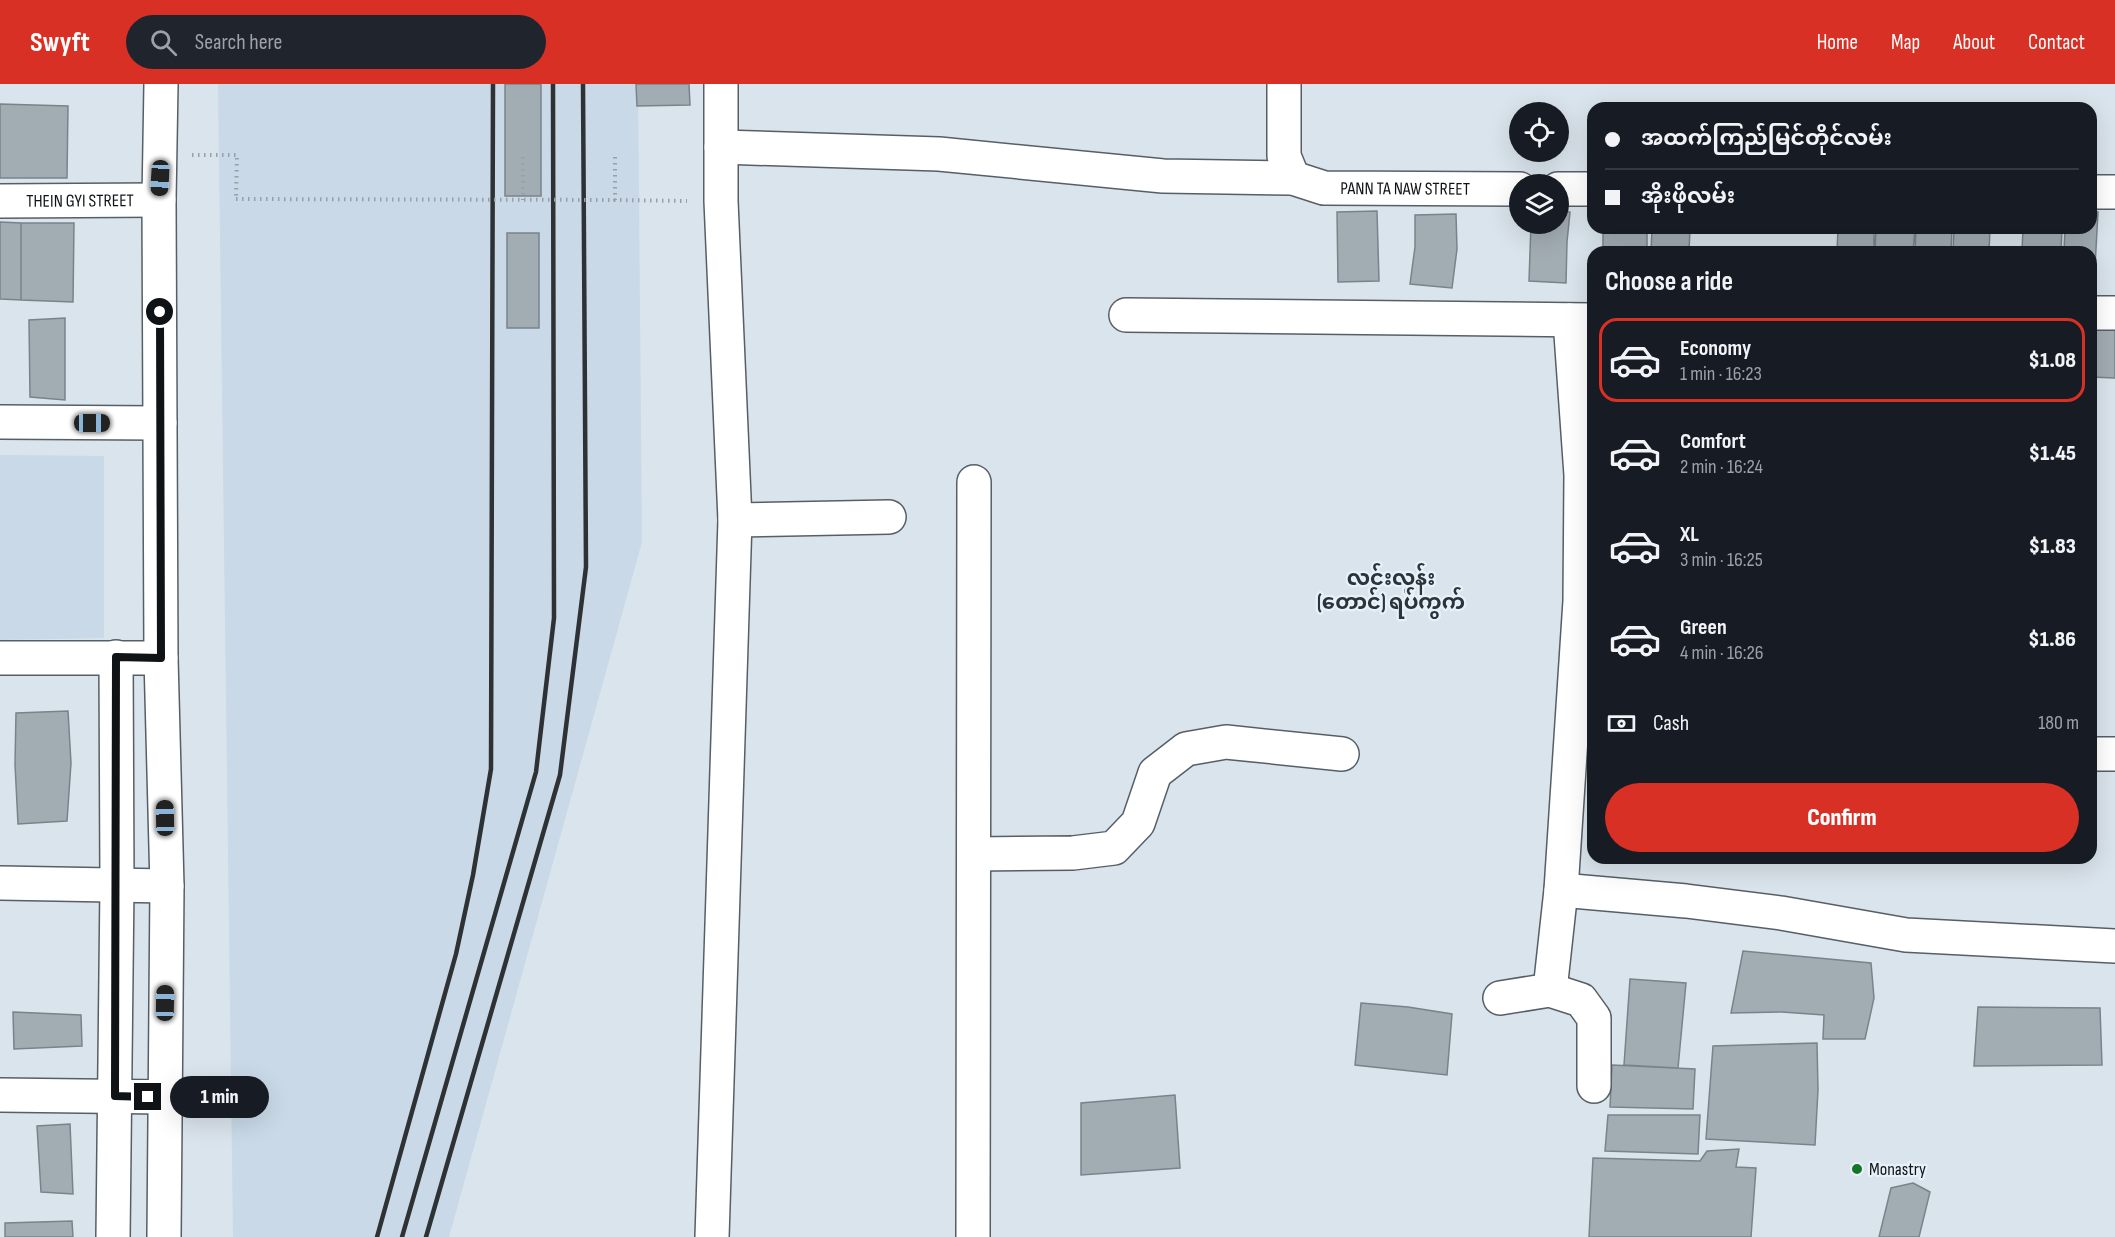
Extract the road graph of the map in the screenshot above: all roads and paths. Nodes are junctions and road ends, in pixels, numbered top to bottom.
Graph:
1 (161, 84) edge
2 (721, 84) edge
3 (1284, 84) edge
4 (721, 147) junction
5 (161, 155) junction
6 (524, 157) dead end
7 (615, 157) dead end
8 (1293, 178) junction
9 (1509, 189) edge
10 (1569, 189) edge
11 (1587, 189) edge
12 (2097, 192) edge
13 (2115, 192) edge
14 (159, 200) junction
15 (524, 200) junction
16 (615, 200) junction
17 (0, 201) edge
18 (674, 201) dead end
19 (2115, 313) edge
20 (2097, 314) edge
21 (1126, 315) dead end
22 (1581, 320) edge
23 (0, 422) edge
24 (160, 423) junction
25 (974, 482) dead end
26 (889, 517) dead end
27 (735, 520) junction
28 (116, 657) junction
29 (0, 658) edge
30 (161, 658) junction
31 (1342, 754) dead end
32 (2097, 754) edge
33 (2115, 754) edge
34 (975, 854) junction
35 (0, 883) edge
36 (117, 885) junction
37 (167, 886) junction
38 (1561, 890) junction
39 (2115, 946) edge
40 (1550, 990) junction
41 (1500, 998) dead end
42 (1594, 1086) dead end
43 (0, 1095) edge
44 (115, 1096) junction
45 (164, 1097) junction
46 (113, 1237) edge
47 (164, 1237) edge
48 (712, 1237) edge
49 (974, 1237) edge

1 - 5 street
2 - 4 street
3 - 8 street
4 - 8 street, PANN TA NAW STREET
4 - 27 street
5 - 14 street
5 - 15 path, bridge
6 - 15 path
7 - 16 path
8 - 9 street, PANN TA NAW STREET
10 - 11 street
12 - 13 street
14 - 17 street, THEIN GYI STREET
14 - 24 street
15 - 16 path, bridge
16 - 18 path
19 - 20 street
21 - 22 street
22 - 38 street
23 - 24 street
24 - 30 street
25 - 34 street
26 - 27 street
27 - 48 street
28 - 29 street
28 - 30 street
28 - 36 street
30 - 37 street
31 - 34 street
32 - 33 street
34 - 49 street
35 - 36 street
36 - 37 street
36 - 44 street
37 - 45 street
38 - 39 street
38 - 40 street
40 - 41 street
40 - 42 street
43 - 44 street
44 - 45 street
44 - 46 street
45 - 47 street

